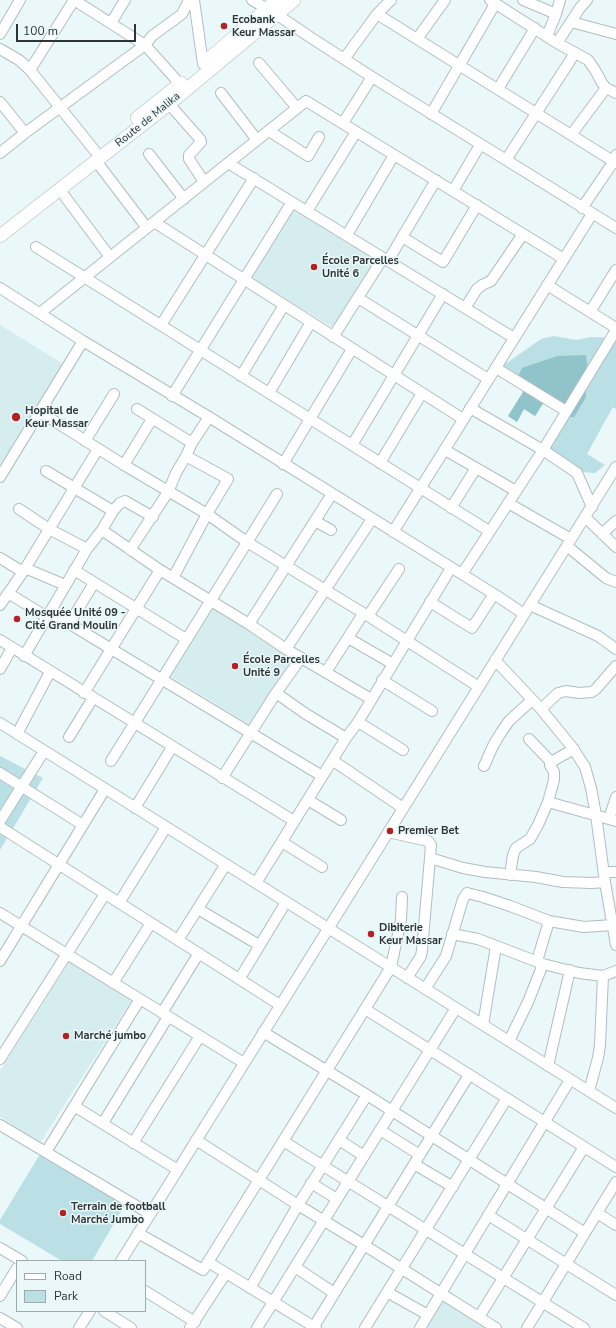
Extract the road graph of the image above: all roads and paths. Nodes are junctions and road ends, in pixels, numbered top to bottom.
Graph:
1 (20, 0) edge
2 (74, 0) edge
3 (125, 0) edge
4 (189, 0) edge
5 (194, 0) edge
6 (252, 0) edge
7 (277, 0) edge
8 (294, 0) edge
9 (391, 0) edge
10 (445, 0) edge
11 (522, 0) edge
12 (560, 0) edge
13 (587, 0) edge
14 (492, 2) edge
15 (271, 11) junction
16 (377, 14) junction
17 (556, 14) junction
18 (571, 22) junction
19 (110, 23) junction
20 (535, 28) junction
21 (0, 34) edge
22 (616, 34) edge
23 (547, 36) junction
24 (417, 39) junction
25 (557, 43) junction
26 (145, 45) junction
27 (0, 49) edge
28 (575, 53) junction
29 (344, 59) junction
30 (259, 63) dead end
31 (203, 64) junction
32 (459, 65) junction
33 (30, 70) junction
34 (372, 77) junction
35 (180, 84) junction
36 (606, 88) junction
37 (498, 89) junction
38 (221, 93) dead end
39 (616, 93) edge
40 (0, 102) edge
41 (169, 104) junction
42 (60, 107) junction
43 (297, 108) junction
44 (536, 113) junction
45 (431, 114) junction
46 (343, 124) junction
47 (269, 131) junction
48 (356, 132) junction
49 (25, 133) junction
50 (571, 135) junction
51 (319, 137) dead end
52 (258, 140) junction
53 (480, 145) junction
54 (0, 153) edge
55 (148, 154) dead end
56 (394, 155) junction
57 (96, 156) junction
58 (506, 160) junction
59 (615, 160) edge
60 (228, 163) junction
61 (254, 178) junction
62 (436, 180) junction
63 (204, 182) junction
64 (60, 190) junction
65 (453, 191) junction
66 (184, 199) junction
67 (292, 202) junction
68 (477, 205) junction
69 (582, 208) junction
70 (307, 211) junction
71 (592, 214) junction
72 (0, 225) edge
73 (151, 225) junction
74 (616, 228) edge
75 (523, 234) junction
76 (347, 235) junction
77 (0, 236) edge
78 (402, 237) junction
79 (36, 247) dead end
80 (205, 255) junction
81 (110, 257) junction
82 (564, 259) junction
83 (385, 260) junction
84 (616, 270) edge
85 (84, 278) junction
86 (243, 279) junction
87 (547, 285) junction
88 (0, 288) edge
89 (443, 294) junction
90 (358, 298) junction
91 (284, 305) junction
92 (465, 308) junction
93 (590, 312) junction
94 (40, 313) junction
95 (310, 322) junction
96 (161, 325) junction
97 (616, 329) edge
98 (418, 335) junction
99 (333, 337) junction
100 (514, 338) junction
101 (83, 341) junction
102 (352, 349) junction
103 (200, 350) junction
104 (496, 368) junction
105 (394, 375) junction
106 (241, 376) junction
107 (488, 379) junction
108 (269, 393) junction
109 (422, 393) junction
110 (114, 394) dead end
111 (172, 396) junction
112 (470, 408) junction
113 (136, 410) dead end
114 (566, 411) junction
115 (40, 412) junction
116 (209, 417) junction
117 (152, 419) junction
118 (310, 419) junction
119 (463, 420) junction
120 (85, 441) junction
121 (192, 443) junction
122 (352, 445) junction
123 (98, 449) junction
124 (445, 450) junction
125 (543, 450) junction
126 (186, 456) junction
127 (380, 463) junction
128 (283, 464) junction
129 (124, 465) junction
130 (616, 467) edge
131 (476, 468) junction
132 (46, 471) dead end
133 (0, 477) edge
134 (74, 488) junction
135 (420, 488) junction
136 (516, 491) junction
137 (168, 492) junction
138 (278, 494) dead end
139 (332, 494) junction
140 (508, 503) junction
141 (592, 507) junction
142 (451, 508) junction
143 (19, 509) dead end
144 (113, 511) junction
145 (207, 514) junction
146 (152, 517) junction
147 (585, 517) junction
148 (372, 519) junction
149 (315, 521) junction
150 (616, 521) edge
151 (49, 528) junction
152 (102, 530) junction
153 (331, 530) dead end
154 (490, 531) junction
155 (393, 532) junction
156 (602, 534) junction
157 (247, 542) junction
158 (569, 542) junction
159 (616, 547) edge
160 (86, 549) junction
161 (130, 550) junction
162 (0, 558) edge
163 (286, 566) junction
164 (451, 568) junction
165 (399, 569) dead end
166 (24, 570) junction
167 (74, 570) junction
168 (160, 570) junction
169 (462, 574) junction
170 (173, 578) junction
171 (615, 579) edge
172 (94, 583) junction
173 (65, 585) junction
174 (326, 591) junction
175 (8, 593) junction
176 (494, 594) junction
177 (211, 601) junction
178 (430, 602) junction
179 (0, 605) edge
180 (530, 605) junction
181 (136, 609) junction
182 (48, 614) junction
183 (524, 614) junction
184 (366, 615) junction
185 (70, 624) junction
186 (249, 624) junction
187 (348, 638) junction
188 (0, 640) edge
189 (186, 640) junction
190 (406, 641) junction
191 (12, 648) junction
192 (111, 649) junction
193 (616, 649) edge
194 (286, 650) junction
195 (24, 656) junction
196 (301, 658) junction
197 (495, 660) junction
198 (393, 664) junction
199 (616, 666) edge
200 (0, 669) edge
201 (50, 672) junction
202 (326, 672) junction
203 (161, 679) junction
204 (382, 680) junction
205 (479, 687) junction
206 (276, 693) junction
207 (89, 696) junction
208 (371, 699) junction
209 (532, 700) junction
210 (541, 710) junction
211 (432, 711) dead end
212 (358, 722) junction
213 (0, 723) edge
214 (134, 724) junction
215 (17, 734) junction
216 (251, 734) junction
217 (69, 737) dead end
218 (346, 738) junction
219 (528, 739) dead end
220 (172, 747) junction
221 (574, 749) junction
222 (403, 750) dead end
223 (44, 751) junction
224 (332, 760) junction
225 (111, 761) dead end
226 (551, 762) junction
227 (484, 766) dead end
228 (0, 773) edge
229 (322, 776) junction
230 (222, 778) junction
231 (22, 787) junction
232 (105, 789) junction
233 (616, 797) edge
234 (308, 800) junction
235 (548, 802) junction
236 (135, 808) junction
237 (403, 808) junction
238 (596, 814) junction
239 (341, 820) dead end
240 (612, 820) edge
241 (0, 821) edge
242 (294, 821) junction
243 (83, 825) junction
244 (166, 827) junction
245 (0, 828) edge
246 (388, 832) junction
247 (282, 842) junction
248 (430, 858) junction
249 (226, 864) junction
250 (59, 865) junction
251 (322, 867) dead end
252 (616, 872) edge
253 (510, 875) junction
254 (604, 877) junction
255 (256, 883) junction
256 (105, 894) junction
257 (402, 897) dead end
258 (286, 902) junction
259 (119, 903) junction
260 (198, 908) junction
261 (0, 913) edge
262 (549, 921) junction
263 (151, 923) junction
264 (613, 925) junction
265 (22, 926) junction
266 (328, 929) junction
267 (452, 934) junction
268 (178, 940) junction
269 (259, 945) junction
270 (616, 945) edge
271 (496, 946) junction
272 (199, 953) junction
273 (67, 954) junction
274 (0, 961) edge
275 (540, 962) junction
276 (391, 968) junction
277 (570, 970) junction
278 (616, 971) edge
279 (603, 976) junction
280 (240, 978) junction
281 (407, 978) junction
282 (113, 982) junction
283 (425, 989) junction
284 (140, 999) junction
285 (280, 1005) junction
286 (456, 1008) junction
287 (365, 1009) junction
288 (165, 1015) junction
289 (484, 1025) junction
290 (263, 1032) junction
291 (200, 1036) junction
292 (509, 1041) junction
293 (430, 1050) junction
294 (0, 1059) edge
295 (244, 1063) junction
296 (548, 1066) junction
297 (327, 1071) junction
298 (469, 1075) junction
299 (570, 1080) junction
300 (589, 1091) junction
301 (367, 1095) junction
302 (507, 1098) junction
303 (74, 1106) junction
304 (616, 1108) edge
305 (392, 1111) junction
306 (545, 1122) junction
307 (103, 1124) junction
308 (0, 1125) edge
309 (380, 1130) junction
310 (431, 1136) junction
311 (196, 1140) junction
312 (339, 1140) junction
313 (283, 1141) junction
314 (133, 1142) junction
315 (584, 1147) junction
316 (46, 1152) junction
317 (420, 1155) junction
318 (364, 1156) junction
319 (469, 1160) junction
320 (414, 1164) junction
321 (323, 1165) junction
322 (616, 1167) edge
323 (178, 1170) junction
324 (259, 1180) junction
325 (348, 1181) junction
326 (616, 1182) edge
327 (312, 1184) junction
328 (507, 1184) junction
329 (453, 1187) junction
330 (337, 1199) junction
331 (298, 1205) junction
332 (388, 1206) junction
333 (546, 1208) junction
334 (597, 1213) junction
335 (150, 1214) junction
336 (488, 1215) junction
337 (324, 1221) junction
338 (616, 1225) edge
339 (426, 1230) junction
340 (138, 1233) junction
341 (585, 1233) junction
342 (527, 1239) junction
343 (364, 1245) junction
344 (0, 1248) edge
345 (465, 1254) junction
346 (20, 1260) edge
347 (122, 1260) edge
348 (208, 1262) junction
349 (566, 1264) junction
350 (294, 1267) junction
351 (402, 1269) junction
352 (16, 1270) edge
353 (226, 1273) junction
354 (503, 1278) junction
355 (250, 1288) junction
356 (146, 1292) edge
357 (334, 1292) junction
358 (387, 1292) junction
359 (441, 1293) junction
360 (616, 1295) edge
361 (0, 1296) edge
362 (273, 1302) junction
363 (543, 1302) junction
364 (89, 1312) edge
365 (106, 1312) edge
366 (428, 1315) junction
367 (479, 1317) junction
368 (0, 1318) edge
369 (193, 1325) edge
370 (17, 1328) edge
371 (79, 1328) edge
372 (131, 1328) edge
373 (257, 1328) edge
374 (314, 1328) edge
375 (366, 1328) edge
376 (420, 1328) edge
377 (496, 1328) edge
378 (527, 1328) edge
379 (584, 1328) edge

1 - 21 street
2 - 19 street
2 - 33 street
3 - 19 street
4 - 26 street
5 - 31 street
6 - 15 street
7 - 15 main road, Route de Malika
8 - 15 main road, Route de Malika
9 - 16 street
10 - 24 street
11 - 17 street
12 - 17 street
13 - 18 street
14 - 20 street
14 - 32 street
15 - 29 street
15 - 31 main road, Route de Malika
15 - 41 main road, Route de Malika
16 - 24 street
16 - 29 street
17 - 23 street
18 - 22 street
18 - 25 street
19 - 26 street
20 - 23 street
20 - 37 street
23 - 25 street
24 - 32 street
25 - 28 street
26 - 35 street
26 - 42 street
27 - 33 street
28 - 36 street
28 - 44 street
29 - 34 street
30 - 43 street
31 - 35 main road, Route de Malika
32 - 37 street
32 - 45 street
33 - 42 street
34 - 45 street
34 - 46 street
35 - 57 main road, Route de Malika
36 - 39 street
36 - 50 street
37 - 44 street
38 - 52 street
40 - 49 street
41 - 57 main road, Route de Malika
41 - 63 street
42 - 49 street
42 - 57 street
43 - 46 street
43 - 47 street
44 - 50 street
44 - 58 street
45 - 53 street
46 - 48 street
47 - 51 street
47 - 52 street
48 - 56 street
48 - 70 street
49 - 54 street
50 - 59 street
52 - 60 street
53 - 58 street
53 - 65 street
55 - 66 street
56 - 62 street
56 - 76 street
57 - 64 main road, Route de Malika
57 - 72 main road, Route de Malika
57 - 73 street
58 - 69 street
59 - 69 street
60 - 61 street
60 - 63 street
61 - 67 street
61 - 80 street
62 - 65 street
62 - 78 street
63 - 66 street
64 - 77 main road, Route de Malika
64 - 81 street
65 - 68 street
66 - 73 street
67 - 70 street
67 - 86 street
68 - 75 street
68 - 78 street
69 - 71 street
70 - 76 street
71 - 74 street
71 - 82 street
73 - 80 street
73 - 81 street
75 - 82 street
75 - 92 street
76 - 83 street
78 - 83 street
79 - 85 street
80 - 86 street
80 - 96 street
81 - 85 street
82 - 87 street
83 - 89 street
83 - 90 street
84 - 93 street
85 - 94 street
85 - 96 street
86 - 91 street
86 - 103 street
87 - 93 street
87 - 100 street
88 - 94 street
89 - 92 street
89 - 98 street
90 - 98 street
90 - 99 street
91 - 95 street
91 - 106 street
92 - 100 street
93 - 97 street
94 - 101 street
95 - 99 street
95 - 108 street
96 - 103 street
97 - 114 street
98 - 105 street
98 - 107 street
99 - 102 street
100 - 104 street
101 - 111 street
101 - 115 street
102 - 105 street
102 - 118 street
103 - 106 street
103 - 111 street
104 - 107 street
104 - 114 street
105 - 109 street
105 - 122 street
106 - 108 street
107 - 112 street
108 - 118 street
109 - 119 street
109 - 127 street
110 - 120 street
111 - 116 street
112 - 119 street
112 - 125 street
113 - 117 street
114 - 125 street
115 - 120 street
115 - 133 street
116 - 121 street
116 - 128 street
117 - 121 street
117 - 129 street
118 - 122 street
118 - 128 street
119 - 124 street
120 - 123 street
121 - 126 street
122 - 127 street
123 - 129 street
123 - 134 street
124 - 131 street
124 - 135 street
125 - 136 street
125 - 141 street
126 - 137 street
126 - 145 street
127 - 135 street
128 - 139 street
129 - 137 street
130 - 141 street
131 - 136 street
131 - 142 street
132 - 134 street
134 - 144 street
134 - 151 street
135 - 142 street
135 - 155 street
136 - 140 street
137 - 145 street
137 - 146 street
138 - 157 street
139 - 148 street
139 - 149 street
140 - 154 street
140 - 158 street
141 - 147 street
142 - 154 street
143 - 151 street
144 - 146 street
144 - 152 street
145 - 157 street
145 - 170 street
146 - 161 street
147 - 156 street
147 - 158 street
148 - 155 street
148 - 174 street
149 - 153 street
149 - 163 street
150 - 156 street
151 - 160 street
151 - 166 street
152 - 160 street
152 - 161 street
154 - 169 street
155 - 164 street
156 - 159 street
157 - 163 street
157 - 177 street
158 - 171 street
158 - 180 street
160 - 167 street
161 - 168 street
162 - 166 street
163 - 174 street
163 - 186 street
164 - 169 street
164 - 178 street
165 - 184 street
166 - 173 street
166 - 175 street
167 - 172 street
167 - 173 street
168 - 170 street
168 - 181 street
169 - 176 street
170 - 177 street
172 - 181 street
172 - 185 street
173 - 182 street
174 - 184 street
174 - 194 street
175 - 179 street
175 - 182 street
176 - 178 street
176 - 183 street
177 - 186 street
177 - 189 street
178 - 190 street
180 - 183 street
180 - 193 street
181 - 189 street
181 - 192 street
182 - 185 street
182 - 195 street
183 - 197 street
184 - 187 street
184 - 190 street
185 - 192 street
186 - 194 street
187 - 198 street
187 - 202 street
188 - 191 street
189 - 203 street
190 - 198 street
190 - 205 street
191 - 195 street
191 - 200 street
192 - 203 street
192 - 207 street
194 - 196 street
195 - 201 street
196 - 202 street
196 - 206 street
197 - 205 street
197 - 209 street
198 - 204 street
199 - 210 street
201 - 207 street
201 - 215 street
202 - 208 street
203 - 214 street
203 - 216 street
204 - 208 street
204 - 211 street
205 - 237 street
206 - 216 street
206 - 218 street
207 - 214 street
207 - 217 street
208 - 212 street
209 - 210 street
209 - 227 street
210 - 221 street
212 - 218 street
212 - 222 street
213 - 215 street
214 - 220 street
214 - 225 street
215 - 223 street
216 - 229 street
216 - 230 street
218 - 224 street
219 - 226 street
220 - 230 street
220 - 236 street
221 - 226 street
221 - 238 street
223 - 231 street
223 - 232 street
224 - 229 street
224 - 237 street
226 - 235 street
228 - 231 street
229 - 234 street
230 - 242 street
231 - 241 street
231 - 243 street
232 - 236 street
232 - 243 street
233 - 240 street
234 - 239 street
234 - 242 street
235 - 238 street
235 - 253 street
236 - 244 street
237 - 246 street
238 - 240 street
238 - 254 street
242 - 247 street
243 - 250 street
244 - 249 street
244 - 259 street
245 - 250 street
246 - 248 street
246 - 266 street
247 - 251 street
247 - 255 street
248 - 253 street
248 - 281 street
249 - 255 street
249 - 260 street
250 - 256 street
250 - 265 street
252 - 254 street
253 - 254 street
254 - 264 street
255 - 258 street
256 - 259 street
256 - 273 street
257 - 276 street
258 - 266 street
258 - 269 street
259 - 263 street
260 - 268 street
260 - 269 street
261 - 265 street
262 - 264 street
262 - 267 street
262 - 275 street
263 - 268 street
263 - 282 street
264 - 270 street
265 - 273 street
265 - 274 street
266 - 276 street
266 - 285 street
267 - 271 street
267 - 283 street
268 - 272 street
269 - 280 street
271 - 275 street
271 - 289 street
272 - 280 street
272 - 288 street
273 - 282 street
273 - 294 street
275 - 277 street
275 - 292 street
276 - 281 street
276 - 287 street
277 - 279 street
277 - 296 street
278 - 279 street
279 - 300 street
280 - 285 street
281 - 283 street
282 - 284 street
283 - 286 street
284 - 288 street
284 - 303 street
285 - 290 street
286 - 289 street
286 - 293 street
287 - 293 street
287 - 297 street
288 - 291 street
288 - 307 street
289 - 292 street
290 - 295 street
290 - 297 street
291 - 295 street
291 - 314 street
292 - 296 street
293 - 298 street
293 - 305 street
295 - 311 street
296 - 299 street
297 - 301 street
297 - 313 street
298 - 302 street
298 - 310 street
299 - 300 street
299 - 306 street
300 - 304 street
301 - 305 street
301 - 312 street
302 - 306 street
302 - 319 street
303 - 307 street
303 - 316 street
305 - 309 street
305 - 310 street
306 - 315 street
306 - 328 street
307 - 314 street
308 - 316 street
309 - 317 street
309 - 318 street
310 - 317 street
310 - 319 street
311 - 323 street
311 - 324 street
312 - 318 street
312 - 321 street
313 - 321 street
313 - 324 street
314 - 323 street
315 - 322 street
315 - 333 street
316 - 335 street
317 - 320 street
318 - 325 street
319 - 328 street
319 - 329 street
320 - 329 street
320 - 332 street
321 - 325 street
321 - 327 street
323 - 335 street
324 - 331 street
324 - 348 street
325 - 330 street
325 - 332 street
326 - 334 street
327 - 330 street
327 - 331 street
328 - 333 street
328 - 336 street
329 - 339 street
330 - 337 street
331 - 337 street
331 - 355 street
332 - 339 street
332 - 343 street
333 - 341 street
333 - 342 street
334 - 338 street
334 - 341 street
335 - 340 street
336 - 342 street
336 - 345 street
337 - 343 street
337 - 350 street
339 - 345 street
339 - 351 street
340 - 347 street
340 - 348 street
341 - 349 street
342 - 349 street
342 - 354 street
343 - 351 street
343 - 357 street
344 - 346 street
345 - 354 street
345 - 359 street
348 - 353 street
349 - 360 street
349 - 363 street
350 - 357 street
350 - 362 street
351 - 358 street
351 - 359 street
352 - 361 street
353 - 355 street
353 - 369 street
354 - 363 street
354 - 367 street
355 - 362 street
356 - 369 street
357 - 374 street
358 - 366 street
358 - 375 street
359 - 366 street
359 - 367 street
362 - 373 street
362 - 374 street
363 - 378 street
363 - 379 street
364 - 371 street
365 - 372 street
366 - 376 street
367 - 377 street
368 - 370 street

